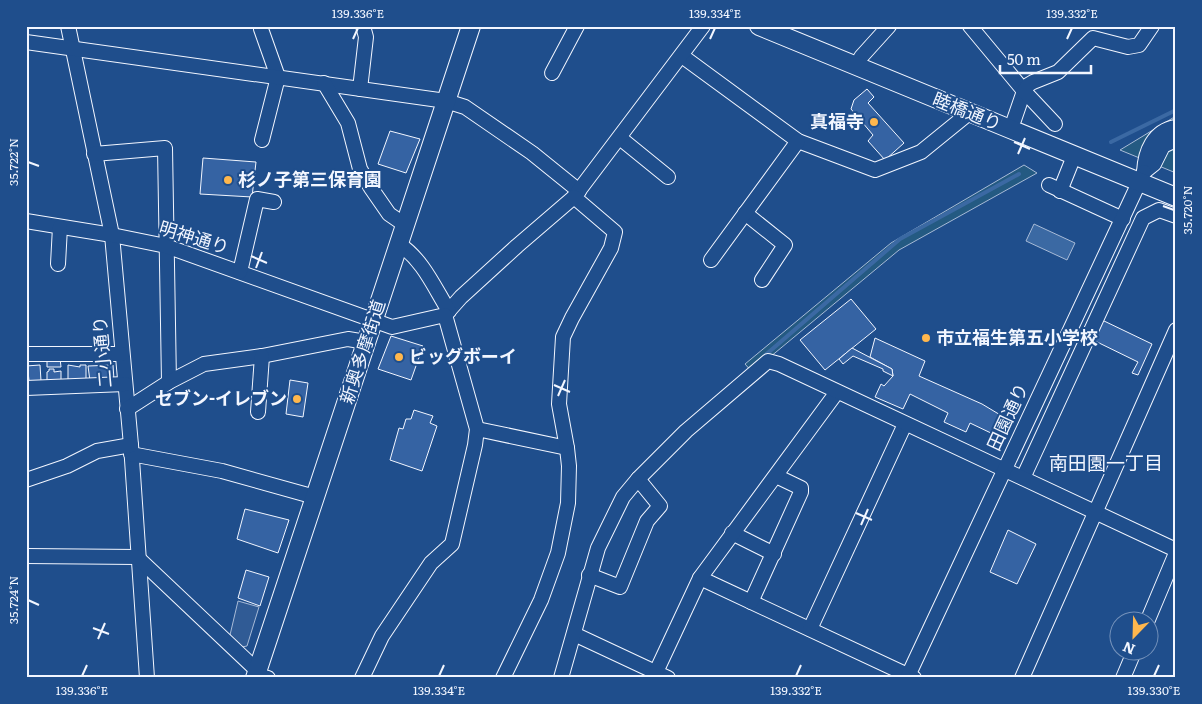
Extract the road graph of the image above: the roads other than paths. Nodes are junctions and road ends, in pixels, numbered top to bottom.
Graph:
1 (68, 26) edge
2 (363, 26) edge
3 (472, 26) edge
4 (577, 26) edge
5 (704, 26) edge
6 (759, 26) edge
7 (786, 26) edge
8 (889, 26) edge
9 (970, 26) edge
10 (1152, 26) edge
11 (261, 29) dead end
12 (26, 42) edge
13 (72, 49) junction
14 (682, 56) junction
15 (861, 56) junction
16 (552, 73) dead end
17 (278, 77) junction
18 (324, 83) junction
19 (360, 89) junction
20 (1024, 91) junction
21 (446, 101) junction
22 (969, 113) junction
23 (1014, 120) junction
24 (1055, 124) dead end
25 (1176, 127) edge
26 (620, 138) junction
27 (262, 140) dead end
28 (1176, 140) edge
29 (798, 141) junction
30 (94, 154) junction
31 (1074, 156) junction
32 (668, 177) dead end
33 (1141, 177) junction
34 (1176, 186) edge
35 (576, 194) junction
36 (1176, 197) edge
37 (274, 202) dead end
38 (745, 213) junction
39 (1176, 216) edge
40 (1123, 219) junction
41 (26, 222) edge
42 (405, 225) junction
43 (60, 227) junction
44 (112, 235) junction
45 (399, 244) junction
46 (166, 246) junction
47 (711, 260) dead end
48 (58, 264) dead end
49 (240, 272) junction
50 (762, 280) dead end
51 (447, 313) junction
52 (374, 320) junction
53 (1176, 330) edge
54 (366, 342) junction
55 (26, 354) edge
56 (122, 354) junction
57 (262, 356) junction
58 (168, 382) junction
59 (125, 384) junction
60 (26, 388) edge
61 (837, 392) junction
62 (128, 409) junction
63 (258, 412) dead end
64 (905, 424) junction
65 (477, 429) junction
66 (567, 448) junction
67 (131, 450) junction
68 (1005, 469) junction
69 (776, 476) junction
70 (1023, 478) junction
71 (638, 479) junction
72 (26, 480) edge
73 (315, 497) junction
74 (1095, 512) junction
75 (732, 533) junction
76 (1176, 552) edge
77 (774, 554) junction
78 (26, 556) edge
79 (138, 557) junction
80 (589, 575) junction
81 (700, 578) junction
82 (751, 602) junction
83 (1151, 612) edge
84 (810, 629) junction
85 (574, 634) junction
86 (1130, 662) edge
87 (662, 675) edge
88 (262, 676) edge
89 (910, 677) edge
90 (147, 678) edge
91 (362, 678) edge
92 (503, 678) edge
93 (561, 678) edge
94 (1022, 678) edge
95 (1123, 678) edge

1 - 13 street, 二小通り
2 - 19 street
3 - 21 main road, 新奥多摩街道
4 - 16 street
5 - 14 street
6 - 22 main road, 睦橋通り
7 - 15 main road, 睦橋通り
8 - 15 street
9 - 20 street
10 - 20 street
11 - 17 street
12 - 13 street
13 - 17 street
13 - 30 street, 二小通り
14 - 26 street
14 - 29 street
15 - 23 main road, 睦橋通り
17 - 18 street
17 - 27 street
18 - 19 street
18 - 42 street
19 - 21 street
20 - 23 street
20 - 24 street
21 - 35 street
21 - 42 main road, 新奥多摩街道
22 - 29 street
22 - 31 main road, 睦橋通り
23 - 33 main road, 睦橋通り
25 - 33 street
26 - 32 street
26 - 35 street
28 - 33 street
29 - 38 street
30 - 44 street, 二小通り
30 - 46 street
31 - 33 main road, 睦橋通り
31 - 40 street
33 - 34 main road, 睦橋通り
33 - 36 main road, 睦橋通り
33 - 40 street, 田園通り
35 - 51 street
35 - 66 street
37 - 49 street
38 - 47 street
38 - 50 street
39 - 70 street
40 - 68 street, 田園通り
41 - 43 street, 明神通り
42 - 45 main road, 新奥多摩街道
43 - 44 street, 明神通り
43 - 48 street
44 - 46 street, 明神通り
44 - 56 street, 二小通り
45 - 51 street
45 - 52 main road, 新奥多摩街道
46 - 49 street, 明神通り
46 - 58 street
49 - 52 street, 明神通り
51 - 52 street, 明神通り
51 - 65 street
52 - 54 main road, 新奥多摩街道
53 - 74 street
54 - 57 street
54 - 73 main road, 新奥多摩街道
55 - 56 street
56 - 59 street, 二小通り
57 - 58 street
57 - 63 street
58 - 62 street
59 - 60 street
59 - 62 street, 二小通り
61 - 64 street
61 - 69 street
61 - 71 street
62 - 67 street, 二小通り
64 - 68 street
64 - 84 street
65 - 66 street
65 - 91 street
66 - 92 street
67 - 72 street
67 - 73 street
67 - 79 street, 二小通り
68 - 70 street
68 - 89 street, 田園通り
69 - 75 street
69 - 77 street
70 - 74 street
71 - 80 street
71 - 80 street
73 - 88 main road, 新奥多摩街道
74 - 76 street
74 - 94 street
75 - 77 street
75 - 81 street
76 - 83 street
77 - 82 street
78 - 79 street
79 - 88 street
79 - 90 street, 二小通り
80 - 85 street
81 - 82 street
81 - 87 street
82 - 84 street
84 - 89 street
85 - 87 street
85 - 93 street
86 - 95 street

